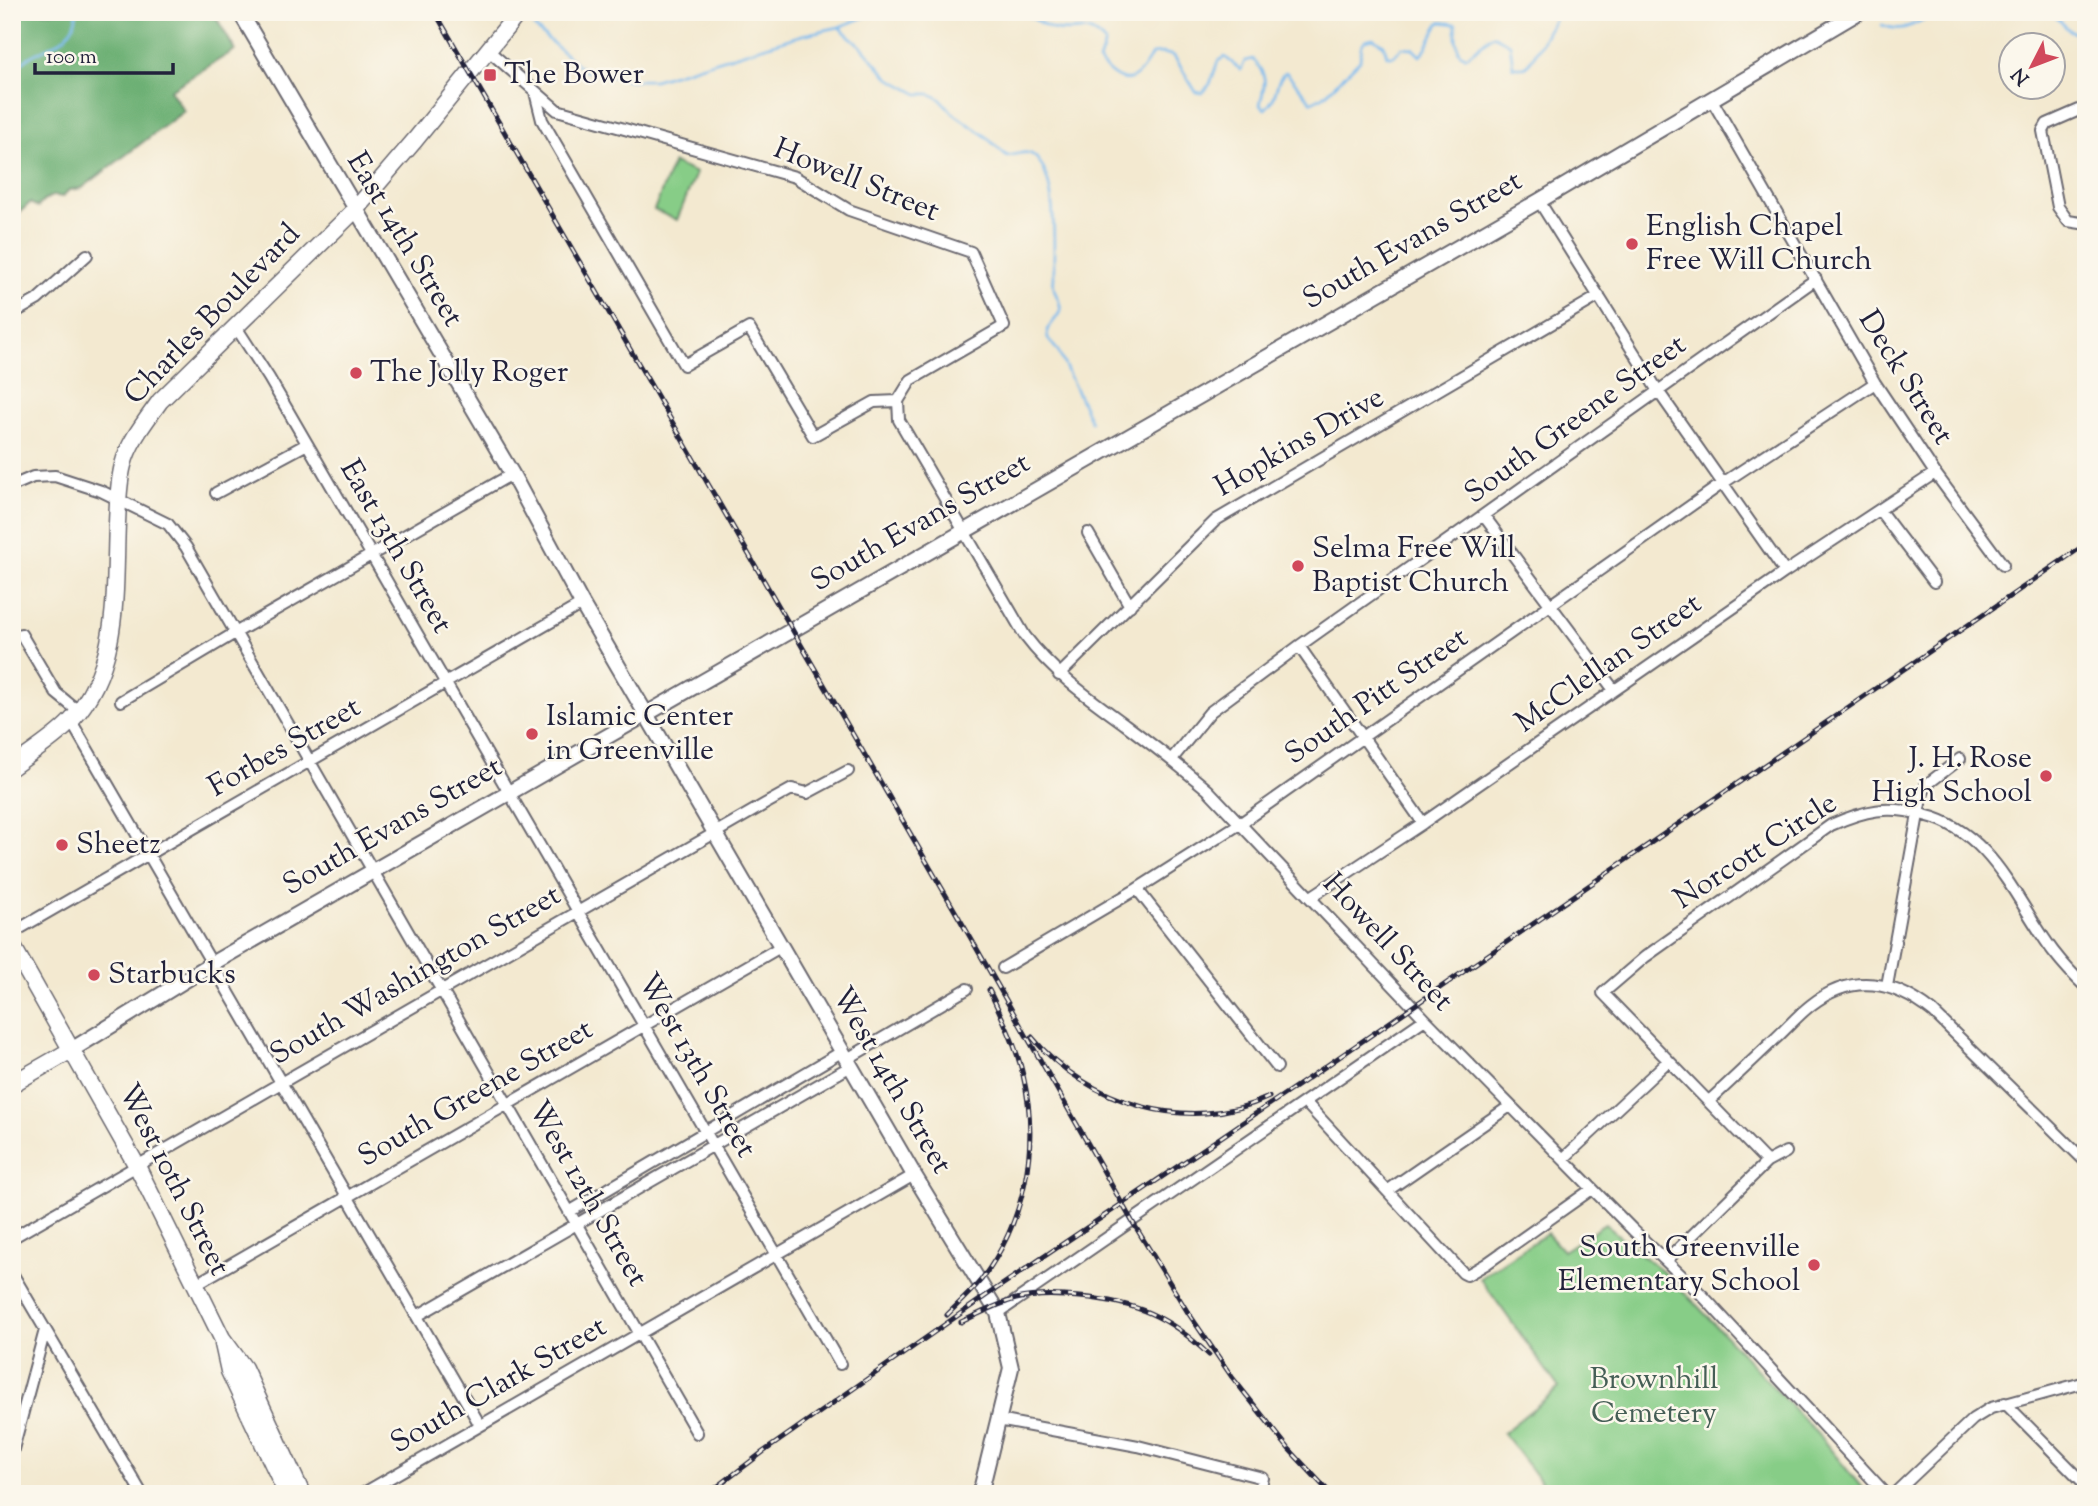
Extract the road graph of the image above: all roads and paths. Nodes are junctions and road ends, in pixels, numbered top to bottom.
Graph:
1 (240, 12) edge
2 (519, 12) edge
3 (1859, 12) edge
4 (489, 51) junction
5 (535, 92) junction
6 (1712, 100) junction
7 (2086, 107) edge
8 (557, 110) junction
9 (547, 129) junction
10 (1539, 201) junction
11 (355, 210) junction
12 (2086, 221) edge
13 (87, 255) dead end
14 (1816, 279) junction
15 (1599, 296) junction
16 (12, 314) edge
17 (236, 327) junction
18 (1875, 383) junction
19 (1658, 391) junction
20 (898, 401) junction
21 (307, 444) junction
22 (1936, 473) junction
23 (512, 474) junction
24 (1723, 483) junction
25 (12, 486) edge
26 (216, 493) dead end
27 (118, 498) junction
28 (1880, 511) junction
29 (1485, 516) junction
30 (963, 532) junction
31 (1088, 533) dead end
32 (371, 555) junction
33 (2003, 565) dead end
34 (1785, 572) junction
35 (1934, 582) dead end
36 (582, 604) junction
37 (1550, 605) junction
38 (1130, 606) junction
39 (234, 633) junction
40 (21, 634) dead end
41 (1299, 646) junction
42 (1059, 675) junction
43 (445, 683) junction
44 (1614, 690) junction
45 (121, 701) dead end
46 (647, 713) junction
47 (75, 716) junction
48 (1363, 737) junction
49 (1172, 759) junction
50 (1960, 760) dead end
51 (308, 763) junction
52 (12, 767) edge
53 (848, 771) dead end
54 (509, 792) junction
55 (1918, 813) junction
56 (1423, 822) junction
57 (1241, 823) junction
58 (716, 832) junction
59 (149, 855) junction
60 (371, 872) junction
61 (1137, 889) junction
62 (1311, 897) junction
63 (579, 911) junction
64 (12, 933) edge
65 (12, 945) edge
66 (782, 946) junction
67 (213, 963) junction
68 (1003, 968) dead end
69 (1887, 986) junction
70 (2086, 987) edge
71 (967, 989) dead end
72 (440, 991) junction
73 (1425, 1019) junction
74 (645, 1025) junction
75 (73, 1049) junction
76 (847, 1059) junction
77 (1668, 1061) junction
78 (1277, 1067) dead end
79 (282, 1083) junction
80 (12, 1084) edge
81 (1709, 1101) junction
82 (1305, 1102) junction
83 (507, 1105) junction
84 (1510, 1106) junction
85 (706, 1131) junction
86 (714, 1145) junction
87 (1786, 1152) dead end
88 (1563, 1159) junction
89 (1767, 1162) junction
90 (2086, 1162) edge
91 (137, 1166) junction
92 (914, 1174) junction
93 (1592, 1189) junction
94 (1387, 1191) junction
95 (348, 1196) junction
96 (569, 1212) junction
97 (576, 1224) junction
98 (12, 1238) edge
99 (777, 1254) junction
100 (1667, 1260) junction
101 (12, 1273) edge
102 (196, 1284) junction
103 (998, 1312) junction
104 (417, 1316) junction
105 (46, 1330) junction
106 (639, 1334) junction
107 (222, 1338) junction
108 (840, 1364) dead end
109 (2086, 1382) edge
110 (2006, 1403) junction
111 (998, 1420) junction
112 (480, 1425) junction
113 (697, 1433) dead end
114 (12, 1453) edge
115 (2086, 1485) edge
116 (142, 1494) edge
117 (288, 1494) edge
118 (302, 1494) edge
119 (362, 1494) edge
120 (981, 1494) edge
121 (1259, 1494) edge
122 (1886, 1494) edge
123 (1894, 1494) edge

1 - 11 main road, East 14th Street
2 - 4 main road, Charles Boulevard
3 - 6 main road, South Evans Street
4 - 5 street, Howell Street
4 - 11 main road, Charles Boulevard
5 - 8 street, Howell Street
5 - 9 street
6 - 10 main road, South Evans Street
6 - 14 street, Deck Street
7 - 12 street
8 - 9 street
8 - 20 street, Howell Street
9 - 20 street
10 - 15 street
10 - 30 main road, South Evans Street
11 - 17 main road, Charles Boulevard
11 - 23 main road, East 14th Street
13 - 16 street
14 - 18 street, Deck Street
14 - 19 street, South Greene Street
15 - 19 street
15 - 38 street, Hopkins Drive
17 - 21 street, East 13th Street
17 - 27 main road, Charles Boulevard
18 - 22 street, Deck Street
18 - 24 street, South Pitt Street
19 - 24 street
19 - 29 street, South Greene Street
20 - 30 street, Howell Street
21 - 26 street
21 - 32 street, East 13th Street
22 - 28 street, McClellan Street
22 - 33 street, Deck Street
23 - 32 street
23 - 36 main road, East 14th Street
24 - 34 street
24 - 37 street, South Pitt Street
25 - 27 street, West 12th Street
27 - 39 street, West 12th Street
27 - 47 main road, Charles Boulevard
28 - 34 street, McClellan Street
28 - 35 street
29 - 37 street
29 - 41 street, South Greene Street
30 - 42 street, Howell Street
30 - 46 main road, South Evans Street
31 - 38 street
32 - 39 street
32 - 43 street, East 13th Street
34 - 44 street, McClellan Street
36 - 43 street, Forbes Street
36 - 46 main road, East 14th Street
37 - 44 street
37 - 48 street, South Pitt Street
38 - 42 street, Hopkins Drive
39 - 45 street
39 - 51 street, West 12th Street
40 - 47 street
41 - 48 street
41 - 49 street, South Greene Street
42 - 49 street, Howell Street
43 - 51 street, Forbes Street
43 - 54 street, East 13th Street
44 - 56 street, McClellan Street
46 - 54 main road, South Evans Street
46 - 58 main road, West 14th Street
47 - 52 main road, Charles Boulevard
47 - 59 street
48 - 56 street
48 - 57 street, South Pitt Street
49 - 57 street, Howell Street
50 - 55 street
51 - 59 street, Forbes Street
51 - 60 street, West 12th Street
53 - 58 street, South Washington Street
54 - 60 main road, South Evans Street
54 - 63 street, West 13th Street
55 - 69 street
55 - 70 street, Norcott Circle
55 - 77 street, Norcott Circle
56 - 62 street, McClellan Street
57 - 61 street, South Pitt Street
57 - 62 street, Howell Street
58 - 63 street, South Washington Street
58 - 66 main road, West 14th Street
59 - 64 street, Forbes Street
59 - 67 street
60 - 67 main road, South Evans Street
60 - 72 street, West 12th Street
61 - 68 street, South Pitt Street
61 - 78 street
62 - 73 street, Howell Street
63 - 72 street, South Washington Street
63 - 74 street, West 13th Street
65 - 75 main road, West 10th Street
66 - 74 street, South Greene Street
66 - 76 main road, West 14th Street
67 - 75 main road, South Evans Street
67 - 79 street
69 - 81 street
69 - 90 street
71 - 76 street
72 - 79 street, South Washington Street
72 - 83 street, West 12th Street
73 - 82 street
73 - 84 street, Howell Street
74 - 83 street, South Greene Street
74 - 85 street, West 13th Street
75 - 80 main road, South Evans Street
75 - 91 main road, West 10th Street
76 - 85 street
76 - 86 street
76 - 92 main road, West 14th Street
77 - 81 street
77 - 88 street
79 - 91 street, South Washington Street
79 - 95 street
81 - 89 street
82 - 94 street
82 - 103 street
83 - 95 street, South Greene Street
83 - 96 street, West 12th Street
84 - 88 street, Howell Street
84 - 94 street
85 - 86 street, West 13th Street
85 - 96 street
86 - 97 street
86 - 99 street, West 13th Street
87 - 89 street
88 - 93 street, Howell Street
89 - 100 street
91 - 98 street, South Washington Street
91 - 102 main road, West 10th Street
92 - 99 street, South Clark Street
92 - 103 main road, West 14th Street
93 - 94 street
93 - 100 street, Howell Street
95 - 102 street, South Greene Street
95 - 104 street
96 - 97 street, West 12th Street
97 - 104 street
97 - 106 street, West 12th Street
99 - 106 street, South Clark Street
99 - 108 street, West 13th Street
100 - 122 street, Howell Street
101 - 105 street
102 - 107 main road, West 10th Street
103 - 111 main road, West 14th Street
104 - 112 street
105 - 114 street
105 - 116 street
106 - 112 street, South Clark Street
106 - 113 street, West 12th Street
107 - 117 main road, West 10th Street
107 - 118 main road, West 10th Street
109 - 110 street
110 - 115 street
110 - 123 street
111 - 120 main road, West 14th Street
111 - 121 street
112 - 119 street, South Clark Street

